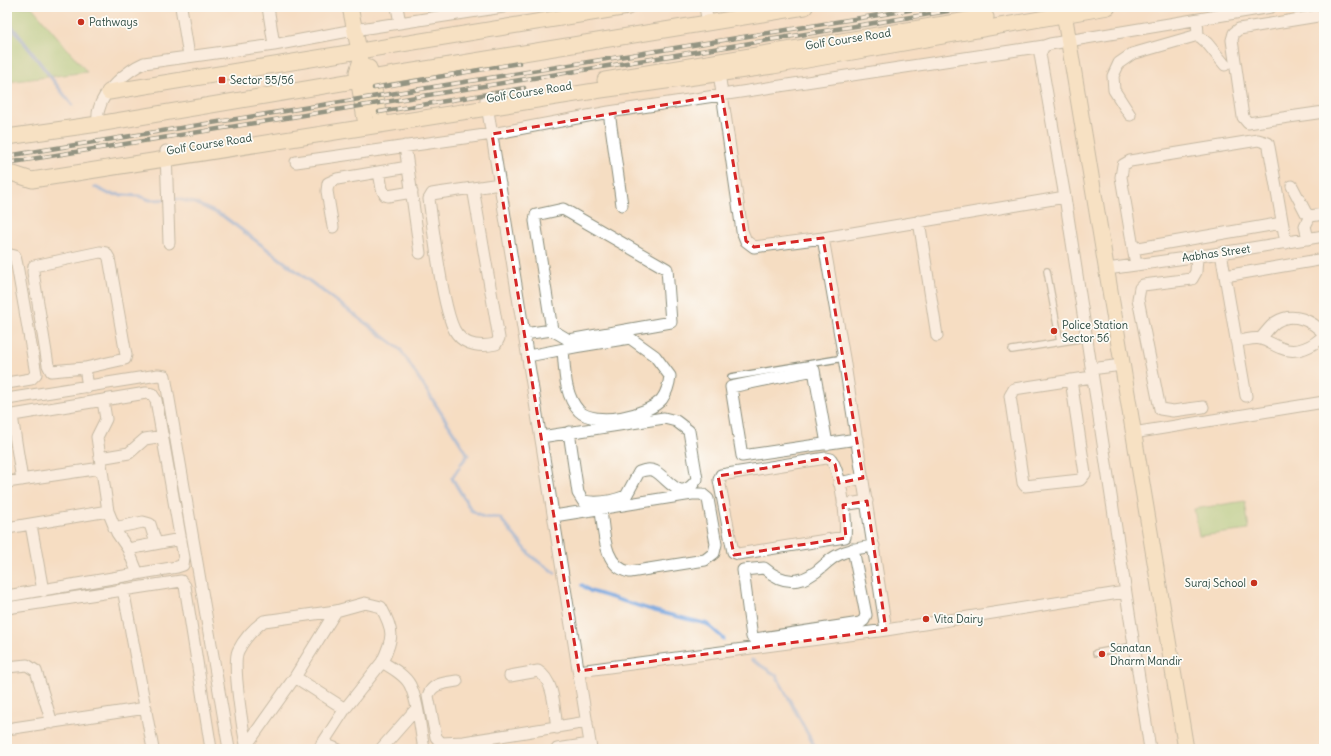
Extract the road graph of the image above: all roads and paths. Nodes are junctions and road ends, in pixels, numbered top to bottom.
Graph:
1 (181, 7) edge
2 (268, 7) edge
3 (350, 7) edge
4 (397, 7) edge
5 (503, 7) edge
6 (628, 7) edge
7 (705, 7) edge
8 (805, 7) edge
9 (1050, 7) edge
10 (1108, 7) edge
11 (1271, 7) edge
12 (1304, 7) edge
13 (1064, 11) edge
14 (1324, 15) edge
15 (1307, 18) junction
16 (1197, 20) junction
17 (400, 23) junction
18 (708, 23) junction
19 (354, 30) junction
20 (1198, 35) junction
21 (1069, 41) junction
22 (274, 45) junction
23 (1044, 46) junction
24 (189, 56) junction
25 (360, 56) junction
26 (1225, 65) dead end
27 (718, 67) junction
28 (365, 79) junction
29 (109, 92) junction
30 (722, 95) junction
31 (487, 103) junction
32 (609, 112) junction
33 (1324, 112) edge
34 (1130, 115) dead end
35 (380, 116) junction
36 (365, 119) junction
37 (98, 124) junction
38 (492, 134) junction
39 (7, 137) edge
40 (405, 146) junction
41 (166, 154) junction
42 (296, 162) dead end
43 (408, 167) junction
44 (379, 172) junction
45 (10, 175) edge
46 (500, 184) junction
47 (1292, 186) dead end
48 (473, 188) junction
49 (412, 192) junction
50 (1065, 197) junction
51 (622, 205) dead end
52 (1324, 214) edge
53 (1310, 216) junction
54 (919, 221) junction
55 (1282, 223) junction
56 (333, 227) dead end
57 (1324, 236) edge
58 (823, 238) junction
59 (1308, 239) junction
60 (169, 243) dead end
61 (1286, 243) junction
62 (1133, 249) junction
63 (420, 253) dead end
64 (1221, 253) junction
65 (7, 254) edge
66 (1197, 256) junction
67 (1324, 259) edge
68 (1136, 265) junction
69 (1107, 269) junction
70 (1047, 271) dead end
71 (1225, 276) junction
72 (552, 330) junction
73 (524, 334) junction
74 (1324, 335) edge
75 (937, 336) dead end
76 (1086, 338) junction
77 (1260, 339) junction
78 (1060, 342) junction
79 (1236, 342) junction
80 (563, 350) junction
81 (1012, 350) dead end
82 (528, 356) junction
83 (844, 358) junction
84 (1122, 364) junction
85 (85, 368) junction
86 (1092, 373) junction
87 (731, 377) dead end
88 (1071, 380) junction
89 (7, 383) edge
90 (88, 387) junction
91 (1246, 396) dead end
92 (7, 400) edge
93 (103, 401) junction
94 (1324, 402) edge
95 (1203, 407) dead end
96 (9, 416) edge
97 (569, 432) junction
98 (1133, 433) junction
99 (163, 436) junction
100 (541, 437) junction
101 (857, 439) junction
102 (827, 444) junction
103 (100, 463) junction
104 (863, 478) junction
105 (22, 480) junction
106 (7, 482) edge
107 (839, 483) junction
108 (867, 501) junction
109 (843, 505) junction
110 (601, 510) junction
111 (108, 511) junction
112 (554, 516) junction
113 (31, 525) junction
114 (7, 528) edge
115 (114, 528) junction
116 (181, 539) junction
117 (156, 543) junction
118 (874, 546) junction
119 (128, 549) junction
120 (853, 549) junction
121 (138, 574) junction
122 (123, 589) junction
123 (43, 591) junction
124 (1125, 592) junction
125 (7, 596) edge
126 (7, 608) edge
127 (336, 610) junction
128 (886, 630) junction
129 (1133, 646) junction
130 (1096, 654) dead end
131 (382, 662) junction
132 (7, 667) edge
133 (579, 672) junction
134 (510, 676) dead end
135 (295, 677) junction
136 (457, 681) dead end
137 (146, 708) junction
138 (417, 708) junction
139 (345, 709) junction
140 (587, 722) junction
141 (52, 723) junction
142 (557, 728) junction
143 (7, 729) edge
144 (321, 746) edge
145 (591, 746) edge
146 (246, 747) edge
147 (569, 748) edge
148 (153, 749) edge
149 (211, 749) edge
150 (229, 749) edge
151 (337, 749) edge
152 (381, 749) edge
153 (424, 749) edge
154 (557, 749) edge
155 (1150, 749) edge
156 (1186, 749) edge

1 - 24 street
2 - 22 street
3 - 19 street
4 - 17 street
5 - 17 street
6 - 25 street
7 - 18 street
8 - 18 street
9 - 27 street, Golf Course Road
10 - 13 street
11 - 16 street
12 - 15 street
13 - 21 street
13 - 27 street
14 - 15 street
15 - 33 street
16 - 20 street
16 - 21 street
17 - 19 street
18 - 28 street
19 - 22 street
19 - 25 street
20 - 26 street
20 - 34 street
21 - 23 street
21 - 69 street
22 - 24 street
23 - 30 street
23 - 50 street
24 - 29 street
25 - 28 street
25 - 29 street
27 - 30 street
27 - 31 street, Golf Course Road
28 - 35 street
28 - 36 street
28 - 37 street
29 - 37 street
30 - 32 street
30 - 58 street
31 - 35 street, Golf Course Road
31 - 38 street
31 - 41 street
32 - 38 street
32 - 51 street
35 - 36 street, Golf Course Road
36 - 41 street, Golf Course Road
37 - 39 street
38 - 40 street
38 - 46 street
40 - 42 street
40 - 43 street
41 - 45 street, Golf Course Road
41 - 60 street
43 - 44 street
43 - 49 street
44 - 49 street
44 - 56 street
46 - 48 street
46 - 73 street
47 - 53 street
48 - 48 street
49 - 63 street
50 - 54 street
50 - 76 street
52 - 53 street
53 - 59 street
54 - 58 street
54 - 75 street
55 - 61 street
55 - 62 street
55 - 62 street
57 - 59 street, Aabhas Street
58 - 83 street
59 - 61 street, Aabhas Street
61 - 64 street, Aabhas Street
62 - 68 street
64 - 66 street, Aabhas Street
64 - 71 street
65 - 89 street
66 - 68 street, Aabhas Street
66 - 95 street
67 - 71 street
68 - 69 street, Aabhas Street
69 - 84 street
70 - 78 lane
71 - 79 street
72 - 72 street
72 - 73 street
73 - 82 street
74 - 77 street
74 - 77 street
76 - 78 lane
76 - 86 street
77 - 79 street
78 - 81 lane
79 - 91 street
80 - 80 street
80 - 82 street
82 - 100 street
83 - 87 lane
83 - 101 street
84 - 86 street
84 - 98 street
85 - 85 street
85 - 90 street
86 - 88 street
86 - 124 street
88 - 88 street
90 - 92 street
90 - 150 street
93 - 96 street
93 - 99 street
93 - 103 street
94 - 98 street
96 - 105 street
97 - 97 street
97 - 100 street
98 - 156 street
99 - 103 street
99 - 116 street
100 - 112 street
101 - 102 street
101 - 104 street
102 - 102 street
103 - 105 street
103 - 111 street
104 - 107 street
104 - 108 street
105 - 106 street
107 - 109 street
107 - 109 street
108 - 109 street
108 - 118 street
110 - 110 street
110 - 112 street
111 - 113 street
111 - 115 street
112 - 133 street
113 - 114 street
113 - 123 street
115 - 117 street
115 - 119 street
116 - 117 street
116 - 121 street
117 - 119 street
118 - 120 street
118 - 128 street
119 - 121 street
120 - 120 street
121 - 123 street
122 - 126 street
122 - 137 street
122 - 149 street
123 - 125 street
124 - 128 street
124 - 129 street
127 - 131 street
127 - 135 street
127 - 146 street
128 - 133 street
129 - 130 lane
129 - 155 street
131 - 138 street
131 - 139 street
132 - 141 street
133 - 140 street
134 - 142 street
135 - 139 street
135 - 146 street
136 - 142 street
137 - 141 street
137 - 148 street
138 - 152 street
138 - 153 street
139 - 144 street
140 - 142 street
140 - 145 street
141 - 143 street
144 - 151 street
145 - 147 street
147 - 154 street

